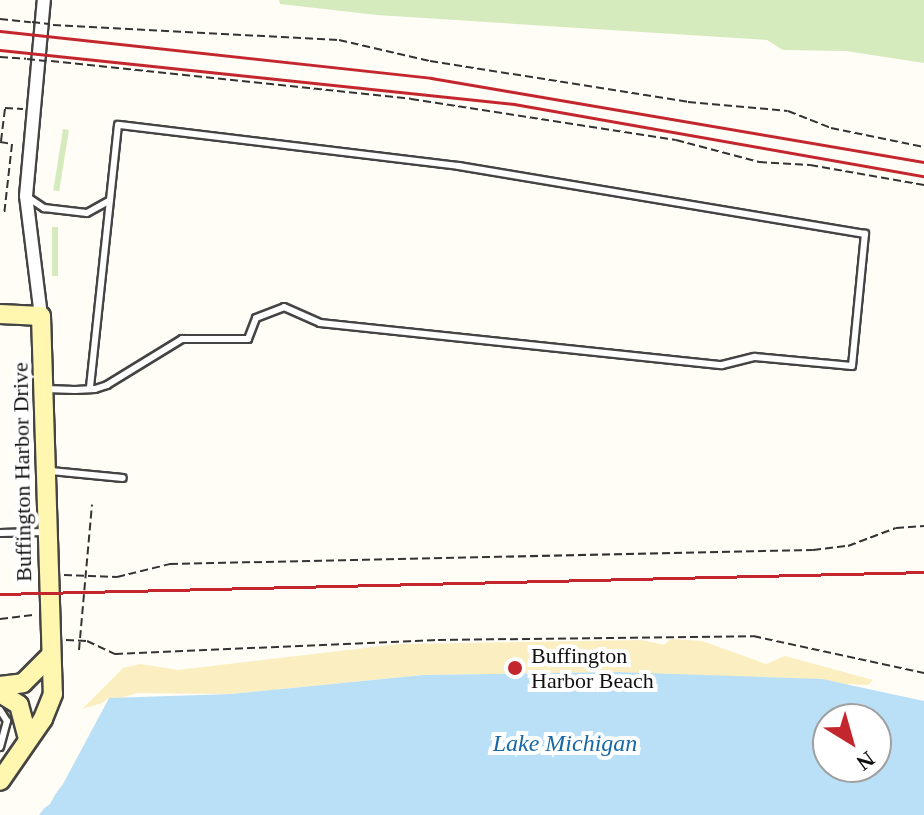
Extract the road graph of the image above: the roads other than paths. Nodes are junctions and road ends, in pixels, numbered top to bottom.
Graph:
1 (44, 0) edge
2 (26, 196) junction
3 (110, 200) junction
4 (0, 314) edge
5 (41, 316) junction
6 (46, 389) junction
7 (90, 389) junction
8 (48, 471) junction
9 (123, 478) dead end
10 (48, 532) junction
11 (0, 533) edge
12 (48, 649) junction
13 (0, 686) edge
14 (0, 693) edge
15 (0, 710) edge
16 (28, 738) junction
17 (6, 757) edge
18 (0, 781) edge

1 - 2 street, Buffington Harbor Drive
2 - 3 lane
2 - 5 street, Buffington Harbor Drive
3 - 7 lane
3 - 7 lane
4 - 5 street
5 - 6 street, Buffington Harbor Drive
6 - 7 lane
6 - 8 street, Buffington Harbor Drive
8 - 9 lane
8 - 10 street, Buffington Harbor Drive
10 - 11 lane
10 - 12 street, Buffington Harbor Drive
12 - 13 street
12 - 16 street, Buffington Harbor Drive
14 - 16 street
15 - 17 lane
16 - 17 street, Buffington Harbor Drive
17 - 18 street, Buffington Harbor Drive

